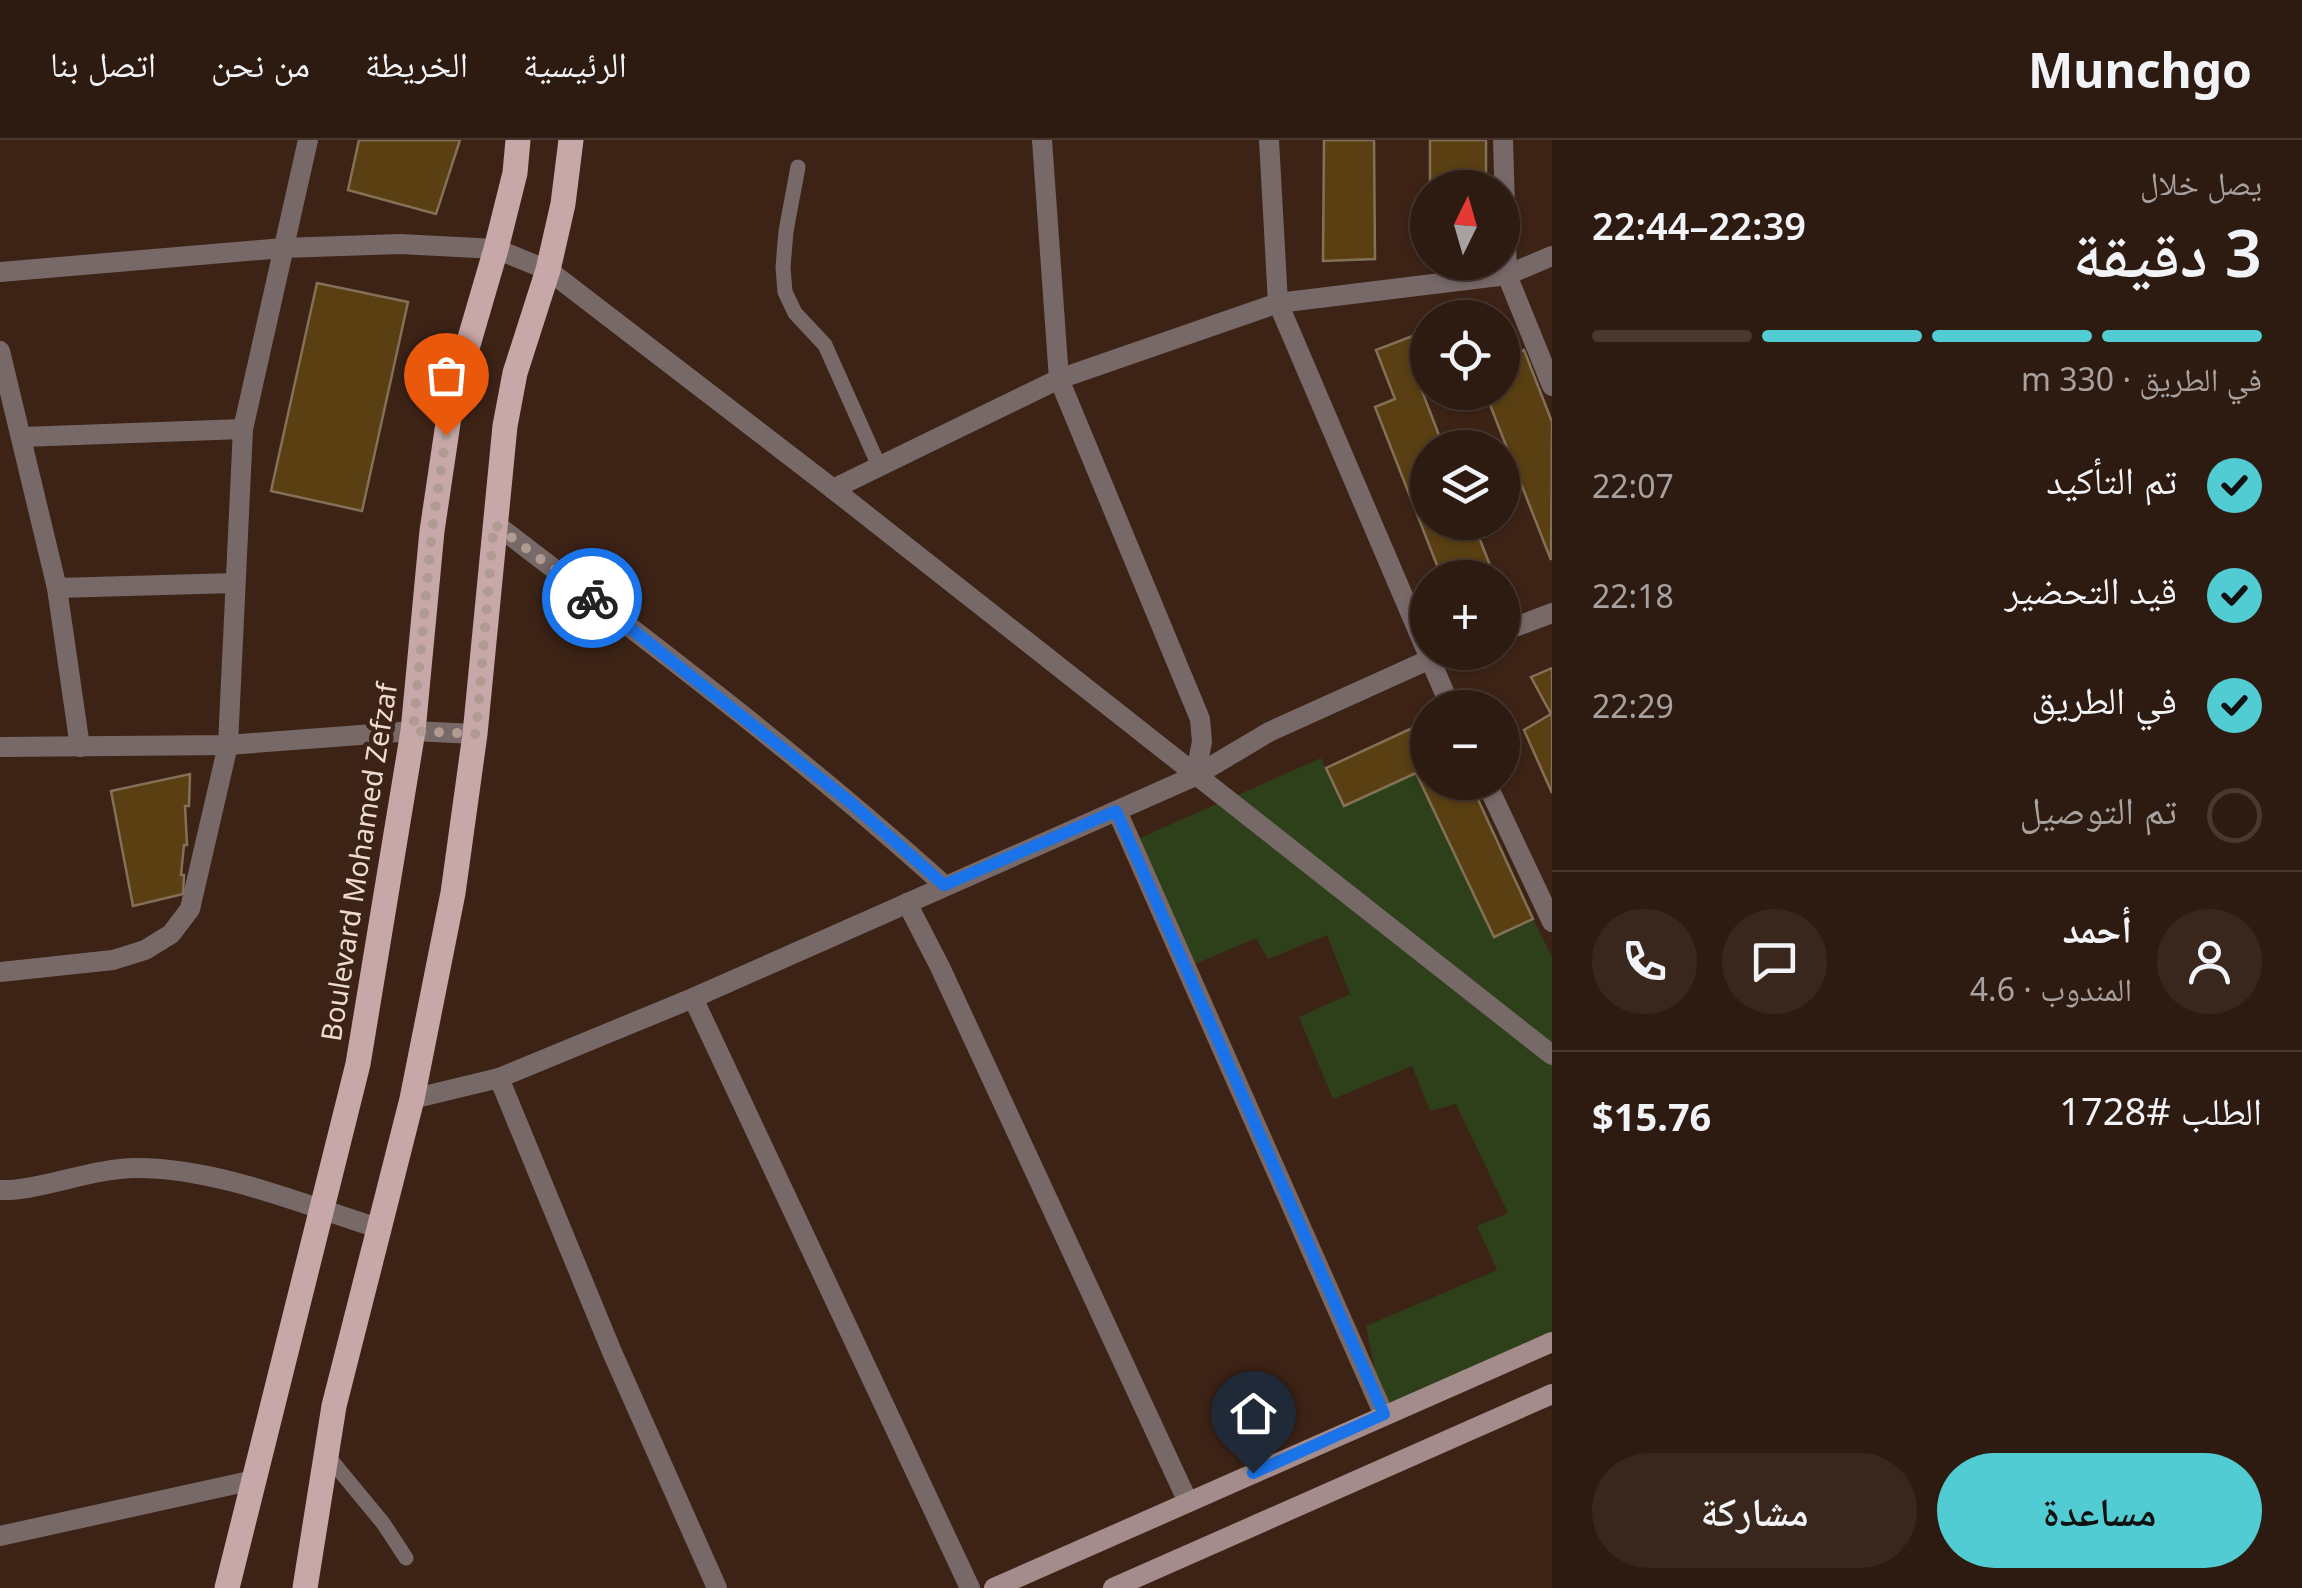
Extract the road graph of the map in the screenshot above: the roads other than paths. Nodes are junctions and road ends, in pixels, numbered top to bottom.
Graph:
1 (308, 140) edge
2 (518, 140) edge
3 (571, 140) edge
4 (1042, 140) edge
5 (1269, 140) edge
6 (1502, 140) edge
7 (798, 168) dead end
8 (1503, 170) edge
9 (283, 248) junction
10 (496, 249) junction
11 (1552, 256) edge
12 (548, 270) junction
13 (1520, 270) edge
14 (0, 272) edge
15 (1473, 280) edge
16 (1509, 280) edge
17 (1278, 303) junction
18 (0, 352) edge
19 (1059, 379) junction
20 (1552, 386) edge
21 (243, 429) junction
22 (22, 437) junction
23 (879, 466) junction
24 (832, 489) junction
25 (494, 524) junction
26 (235, 583) junction
27 (57, 588) junction
28 (1410, 596) edge
29 (1552, 614) edge
30 (1520, 626) edge
31 (1410, 668) edge
32 (413, 731) junction
33 (476, 734) junction
34 (228, 745) junction
35 (0, 747) edge
36 (80, 747) junction
37 (1195, 776) junction
38 (1494, 800) edge
39 (1116, 811) junction
40 (944, 885) junction
41 (907, 903) junction
42 (1552, 922) edge
43 (0, 972) edge
44 (693, 998) junction
45 (1552, 1054) edge
46 (499, 1078) junction
47 (412, 1099) junction
48 (0, 1190) edge
49 (324, 1211) junction
50 (378, 1228) junction
51 (1552, 1342) edge
52 (1552, 1394) edge
53 (1384, 1414) junction
54 (326, 1453) junction
55 (254, 1480) junction
56 (1188, 1502) junction
57 (0, 1536) edge
58 (406, 1558) dead end
59 (227, 1588) edge
60 (306, 1588) edge
61 (717, 1588) edge
62 (970, 1588) edge
63 (994, 1588) edge
64 (1113, 1588) edge

1 - 9 street
2 - 10 main road, Boulevard Mohamed Zefzaf
3 - 12 main road
4 - 19 street
5 - 17 street
6 - 8 street
7 - 23 lane
9 - 10 street
9 - 14 street
9 - 21 street
10 - 12 street
10 - 32 main road, Boulevard Mohamed Zefzaf
11 - 13 street
12 - 24 street
12 - 25 main road
15 - 17 street
16 - 20 street
17 - 19 street
17 - 28 street
18 - 22 street
19 - 23 street
19 - 37 street
21 - 22 street
21 - 26 street
22 - 27 street
23 - 24 street
24 - 37 street
25 - 33 main road
25 - 40 street
26 - 27 street
26 - 34 street
27 - 36 street
29 - 30 street
31 - 37 street
32 - 33 street
32 - 34 street
32 - 49 main road, Boulevard Mohamed Zefzaf
33 - 47 main road
34 - 36 street
34 - 43 street
35 - 36 street
37 - 39 street
37 - 45 street
38 - 42 street
39 - 40 street
39 - 53 street
40 - 41 street
41 - 44 street
41 - 56 street
44 - 46 street
44 - 62 street
46 - 47 street
46 - 61 street
47 - 50 main road
48 - 49 street
49 - 50 street
49 - 55 main road, Boulevard Mohamed Zefzaf
50 - 54 main road
51 - 53 street
52 - 64 street
53 - 56 street
54 - 58 lane
54 - 60 main road
55 - 57 street
55 - 59 main road, Boulevard Mohamed Zefzaf
56 - 63 street

